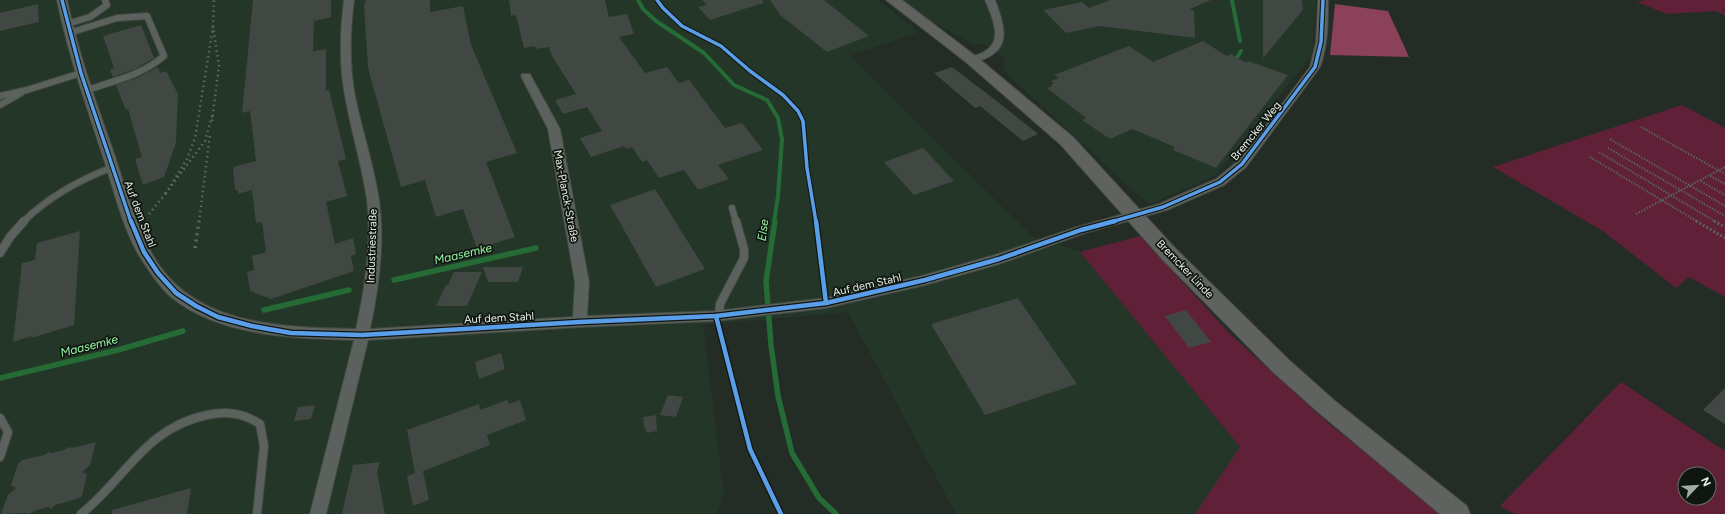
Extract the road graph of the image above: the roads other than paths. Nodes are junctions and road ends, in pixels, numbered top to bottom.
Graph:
1 (62, 0) edge
2 (105, 0) edge
3 (349, 0) edge
4 (893, 0) edge
5 (990, 0) edge
6 (1323, 0) edge
7 (68, 28) junction
8 (972, 60) junction
9 (81, 73) junction
10 (526, 76) dead end
11 (27, 90) junction
12 (87, 90) junction
13 (0, 96) edge
14 (0, 106) edge
15 (113, 167) junction
16 (732, 208) dead end
17 (1134, 214) junction
18 (0, 253) edge
19 (719, 316) junction
20 (580, 322) junction
21 (362, 335) junction
22 (0, 418) edge
23 (0, 457) edge
24 (81, 514) edge
25 (257, 514) edge
26 (318, 514) edge
27 (1458, 514) edge

1 - 7 street, Auf dem Stahl
2 - 7 lane
3 - 21 street, Industriestraße
4 - 8 main road, Bremcker Linde
5 - 8 street
6 - 17 street, Bremcker Weg
7 - 9 street, Auf dem Stahl
7 - 12 lane
8 - 17 main road, Bremcker Linde
9 - 11 lane
9 - 12 street, Auf dem Stahl
10 - 20 street, Max-Planck-Straße
11 - 13 lane
11 - 14 lane
12 - 15 street, Auf dem Stahl
15 - 18 lane
15 - 21 street, Auf dem Stahl
16 - 19 lane
17 - 19 street, Auf dem Stahl
17 - 27 main road, Bremcker Linde
19 - 20 street, Auf dem Stahl
20 - 21 street, Auf dem Stahl
21 - 26 street, Industriestraße
22 - 23 lane
24 - 25 lane

